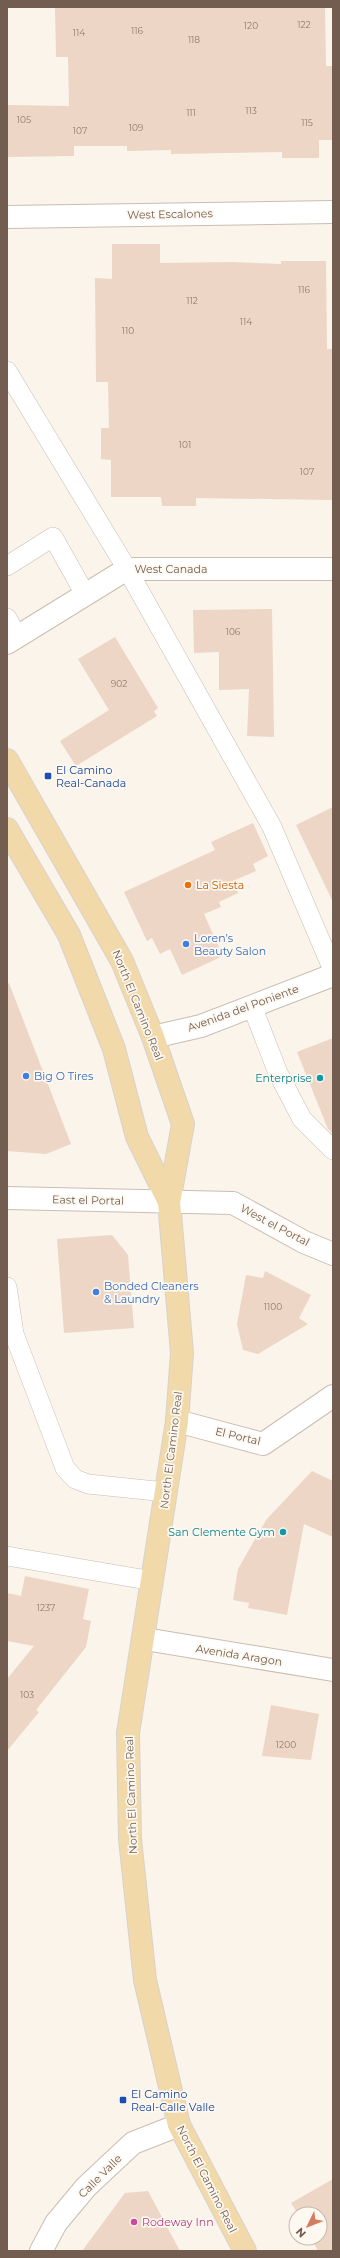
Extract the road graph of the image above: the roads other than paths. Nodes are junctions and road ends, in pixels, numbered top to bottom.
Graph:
1 (333, 212) edge
2 (7, 217) edge
3 (8, 377) edge
4 (7, 566) edge
5 (333, 568) edge
6 (127, 569) junction
7 (86, 594) junction
8 (10, 633) edge
9 (7, 760) edge
10 (7, 829) edge
11 (333, 970) edge
12 (333, 975) edge
13 (252, 1006) junction
14 (153, 1037) junction
15 (333, 1150) edge
16 (7, 1198) edge
17 (169, 1202) junction
18 (333, 1254) edge
19 (7, 1288) edge
20 (333, 1396) edge
21 (177, 1421) junction
22 (166, 1492) junction
23 (7, 1556) edge
24 (153, 1581) junction
25 (145, 1639) junction
26 (333, 1670) edge
27 (179, 2125) junction
28 (41, 2251) edge
29 (244, 2251) edge

1 - 2 street, West Escalones
3 - 6 lane
4 - 7 lane
5 - 6 street, West Canada
6 - 7 street, West Canada
6 - 11 lane
7 - 8 street, West Canada
9 - 14 main road, North El Camino Real
10 - 17 main road, North El Camino Real
12 - 13 street, Avenida del Poniente
13 - 14 street, Avenida del Poniente
13 - 15 lane
14 - 17 main road, North El Camino Real
16 - 17 street, East el Portal
17 - 18 street, West el Portal
17 - 21 main road, North El Camino Real
19 - 22 lane
20 - 21 street, El Portal
21 - 22 main road, North El Camino Real
22 - 24 main road, North El Camino Real
23 - 24 lane
24 - 25 main road, North El Camino Real
25 - 26 street, Avenida Aragon
25 - 27 main road, North El Camino Real
27 - 28 street, Calle Valle
27 - 29 main road, North El Camino Real

